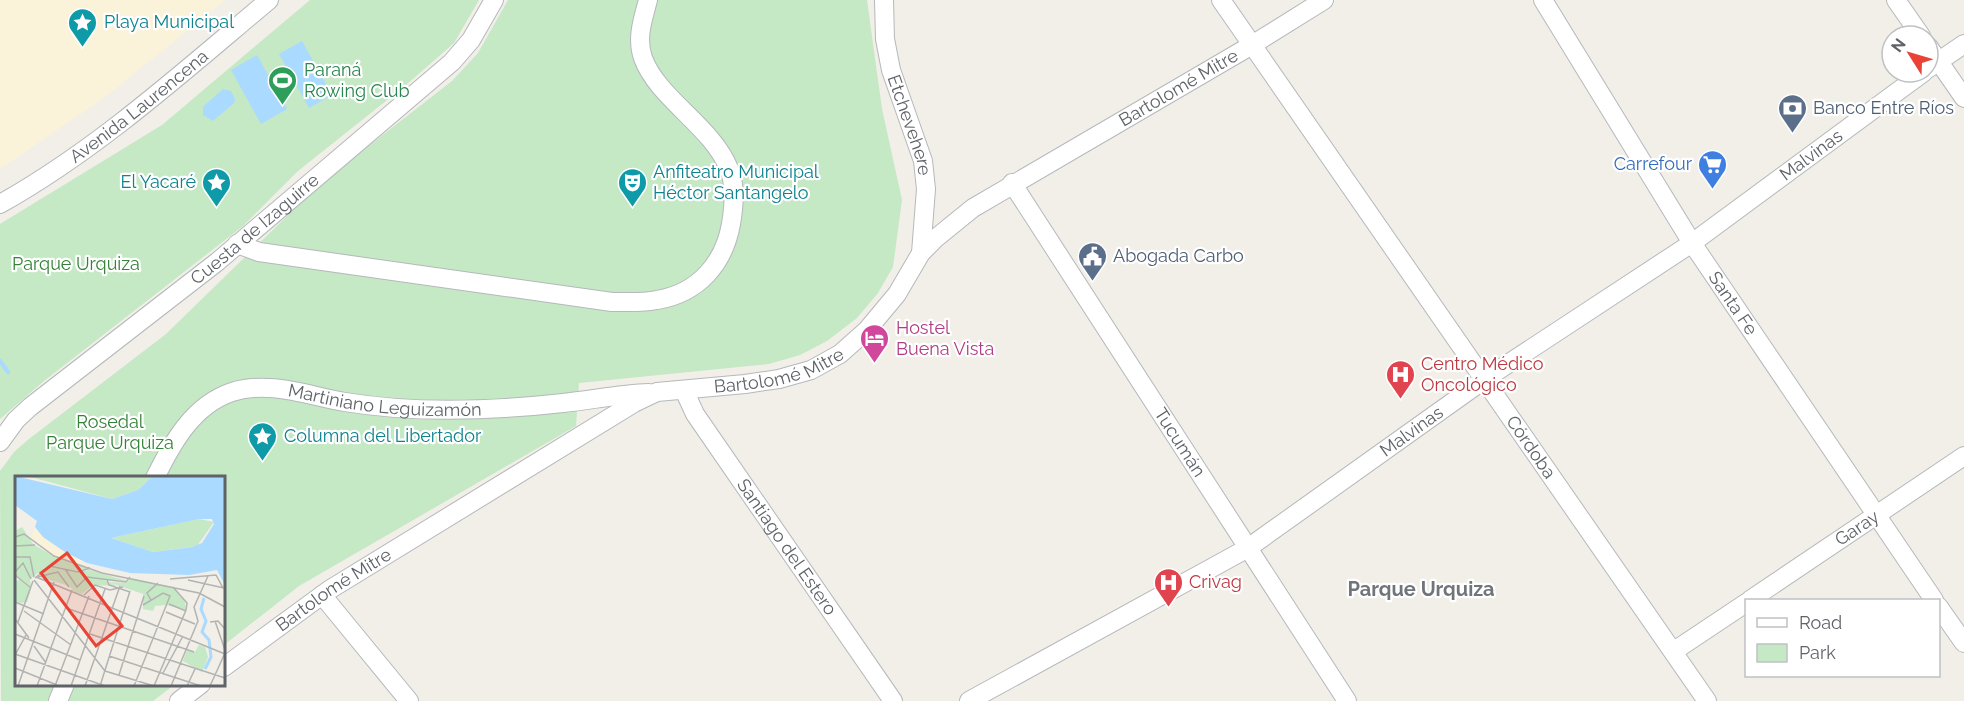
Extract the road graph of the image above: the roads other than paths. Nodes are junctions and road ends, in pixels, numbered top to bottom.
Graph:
1 (269, 0) edge
2 (494, 0) edge
3 (648, 0) edge
4 (884, 0) edge
5 (1221, 0) edge
6 (1324, 0) edge
7 (1543, 0) edge
8 (1896, 0) edge
9 (1913, 24) edge
10 (1964, 44) edge
11 (1252, 45) junction
12 (1940, 55) edge
13 (1940, 70) edge
14 (1907, 84) edge
15 (1964, 98) edge
16 (1012, 183) junction
17 (0, 204) edge
18 (1692, 243) junction
19 (237, 244) junction
20 (921, 253) junction
21 (1485, 379) junction
22 (684, 390) junction
23 (657, 392) junction
24 (0, 442) edge
25 (1964, 456) edge
26 (156, 476) edge
27 (1876, 516) junction
28 (1248, 548) junction
29 (322, 595) junction
30 (1752, 599) edge
31 (1934, 599) edge
32 (1745, 604) edge
33 (1940, 609) edge
34 (1964, 643) edge
35 (1674, 651) junction
36 (225, 666) edge
37 (64, 686) edge
38 (198, 686) edge
39 (57, 701) edge
40 (179, 701) edge
41 (409, 701) edge
42 (893, 701) edge
43 (969, 701) edge
44 (1347, 701) edge
45 (1707, 701) edge

1 - 17 street, Avenida Laurencena
2 - 19 street, Cuesta de Izaguirre
3 - 19 street
4 - 20 street, Etchevehere
5 - 11 street, Córdoba
6 - 11 street, Bartolomé Mitre
7 - 18 street, Santa Fe
8 - 9 street
10 - 12 street
11 - 16 street, Bartolomé Mitre
11 - 21 street, Córdoba
13 - 15 street
14 - 18 street, Malvinas
16 - 20 street, Bartolomé Mitre
16 - 28 street, Tucumán
18 - 21 street, Malvinas
18 - 27 street, Santa Fe
19 - 24 street, Cuesta de Izaguirre
20 - 22 street, Bartolomé Mitre
21 - 28 street, Malvinas
21 - 35 street, Córdoba
22 - 23 street, Bartolomé Mitre
22 - 42 street, Santiago del Estero
23 - 26 street, Martiniano Leguizamón
23 - 29 street, Bartolomé Mitre
25 - 27 street, Garay
27 - 30 street, Garay
27 - 31 street, Santa Fe
28 - 43 street, Malvinas
28 - 44 street, Tucumán
29 - 36 street, Bartolomé Mitre
29 - 41 street
32 - 35 street, Garay
33 - 34 street
35 - 45 street, Córdoba
37 - 39 street
38 - 40 street

